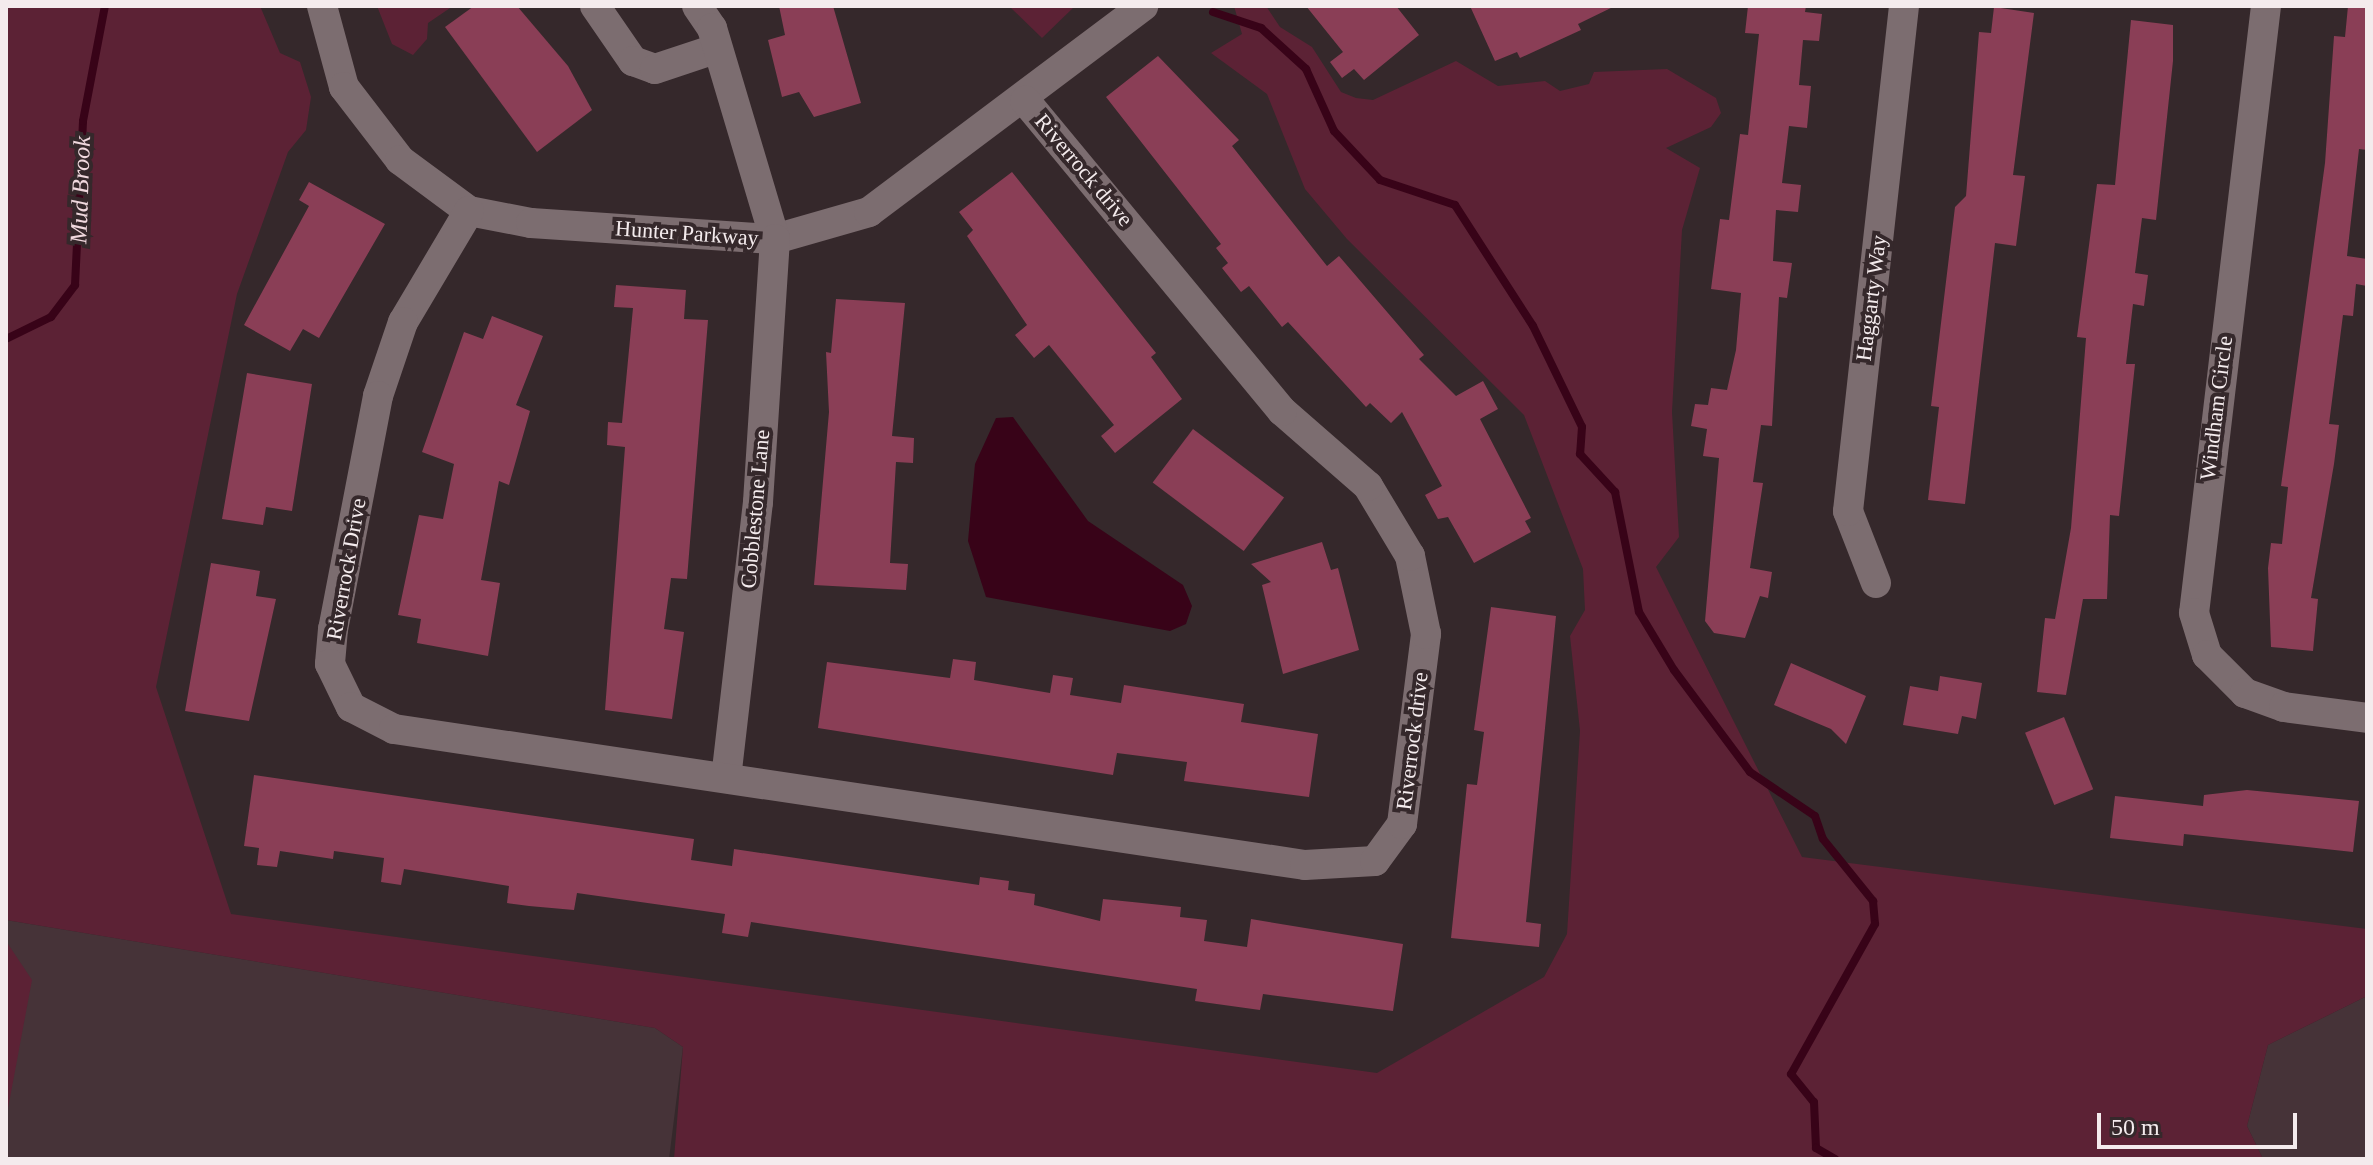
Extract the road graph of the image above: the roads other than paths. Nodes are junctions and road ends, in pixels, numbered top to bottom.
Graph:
1 (322, 6) edge
2 (595, 6) edge
3 (697, 6) edge
4 (1143, 6) edge
5 (1904, 6) edge
6 (2266, 6) edge
7 (715, 49) junction
8 (1025, 100) junction
9 (469, 211) junction
10 (775, 239) junction
11 (1876, 583) dead end
12 (2354, 717) edge
13 (726, 777) junction

1 - 9 street, Hunter Parkway
2 - 7 street
3 - 7 street
4 - 8 street, Hunter Parkway
5 - 11 street, Haggarty Way
6 - 12 street, Windham Circle
7 - 10 street
8 - 10 street, Hunter Parkway
8 - 13 street, Riverrock drive
9 - 10 street, Hunter Parkway
9 - 13 street, Riverrock Drive
10 - 13 street, Cobblestone Lane

